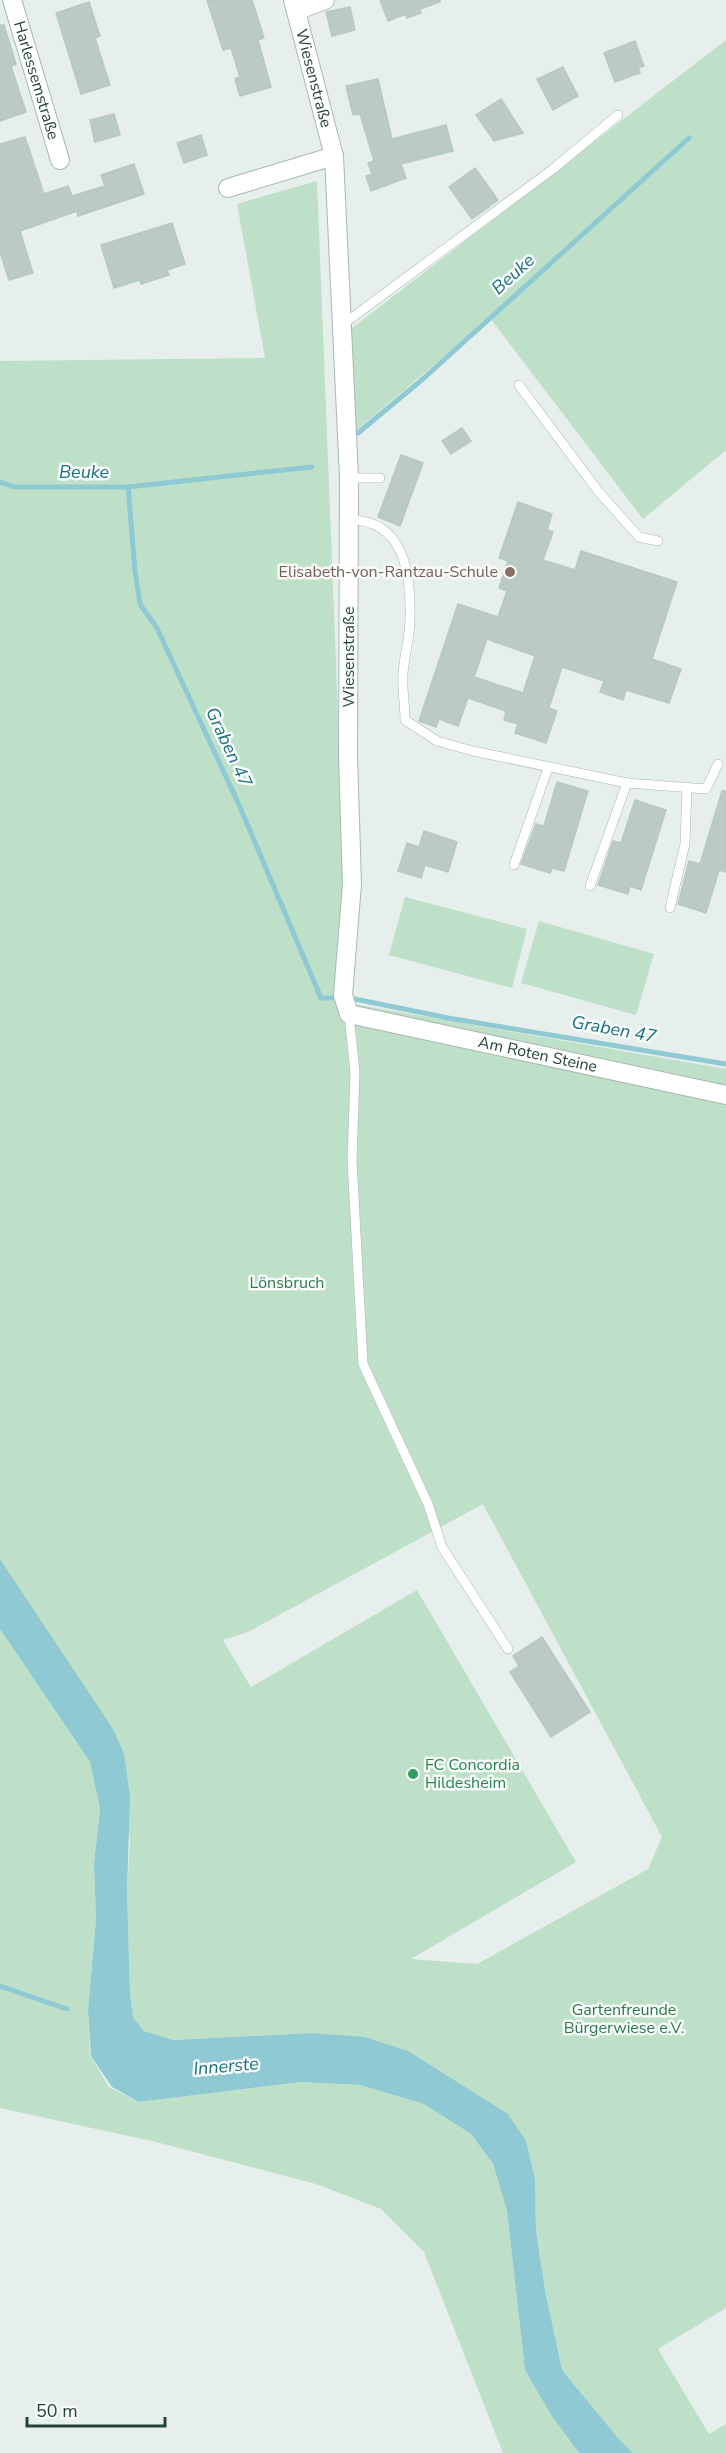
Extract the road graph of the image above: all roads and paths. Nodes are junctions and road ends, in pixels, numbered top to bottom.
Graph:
1 (12, 0) edge
2 (325, 0) edge
3 (294, 6) edge
4 (618, 115) dead end
5 (334, 156) junction
6 (60, 160) dead end
7 (228, 188) dead end
8 (342, 325) junction
9 (519, 385) dead end
10 (349, 478) junction
11 (380, 478) dead end
12 (350, 520) junction
13 (658, 541) dead end
14 (718, 764) dead end
15 (548, 768) junction
16 (627, 783) junction
17 (687, 787) junction
18 (514, 865) dead end
19 (590, 886) dead end
20 (670, 908) dead end
21 (349, 1014) junction
22 (726, 1095) edge
23 (508, 1649) dead end

1 - 6 street, Harlessemstraße
2 - 3 street
3 - 5 street, Wiesenstraße
4 - 8 lane
5 - 7 street
5 - 8 street, Wiesenstraße
8 - 10 street, Wiesenstraße
9 - 13 lane
10 - 11 lane
10 - 12 street, Wiesenstraße
12 - 15 lane
12 - 21 street, Wiesenstraße
14 - 17 lane
15 - 16 lane
15 - 18 lane
16 - 17 lane
16 - 19 lane
17 - 20 lane
21 - 22 street, Am Roten Steine
21 - 23 lane

